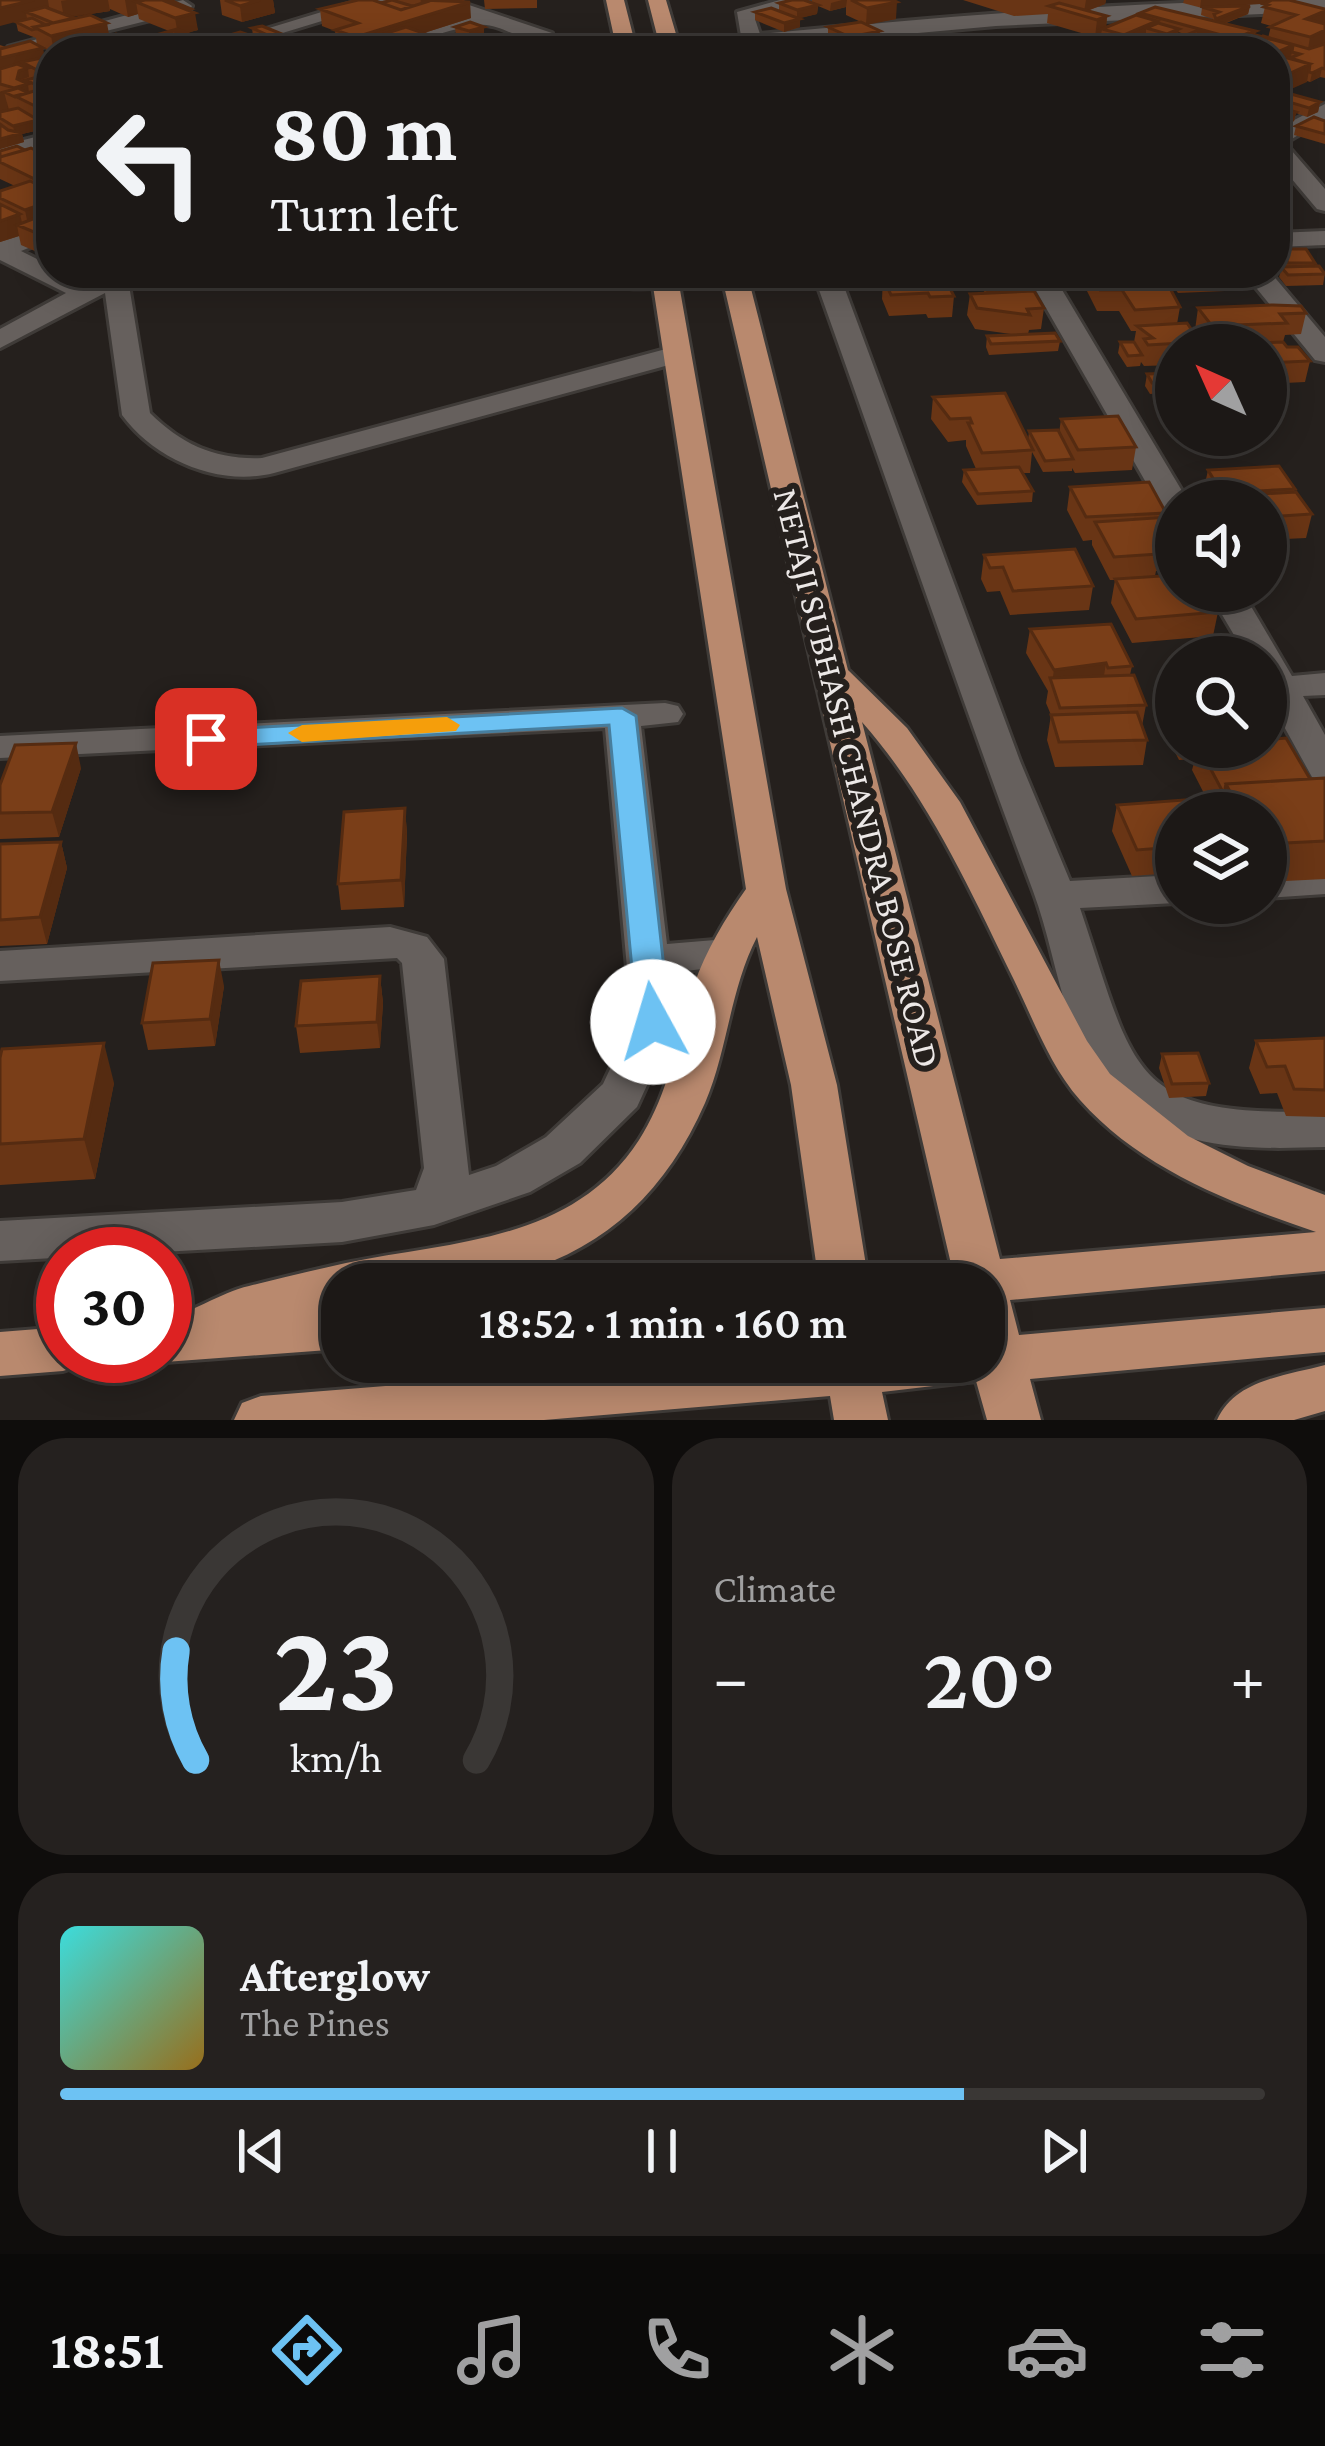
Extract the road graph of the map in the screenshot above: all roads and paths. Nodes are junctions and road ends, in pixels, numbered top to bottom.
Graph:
1 (382, 0) edge
2 (616, 0) edge
3 (657, 0) edge
4 (801, 0) edge
5 (1180, 0) edge
6 (292, 5) dead end
7 (1325, 5) edge
8 (183, 6) edge
9 (1151, 12) junction
10 (324, 16) junction
11 (1218, 29) edge
12 (266, 32) edge
13 (543, 34) edge
14 (42, 36) edge
15 (414, 36) edge
16 (624, 36) edge
17 (666, 36) edge
18 (750, 36) edge
19 (782, 36) edge
20 (1325, 110) edge
21 (1290, 132) edge
22 (36, 144) edge
23 (0, 153) edge
24 (1290, 161) edge
25 (1325, 204) edge
26 (36, 236) edge
27 (1325, 238) edge
28 (1290, 239) edge
29 (36, 268) edge
30 (76, 288) edge
31 (94, 288) edge
32 (119, 288) edge
33 (674, 288) edge
34 (738, 288) edge
35 (832, 288) edge
36 (1048, 288) edge
37 (1273, 288) edge
38 (86, 293) junction
39 (1315, 327) edge
40 (0, 340) edge
41 (677, 354) junction
42 (1325, 354) edge
43 (1160, 480) edge
44 (829, 671) junction
45 (1287, 673) edge
46 (1325, 684) edge
47 (1287, 699) edge
48 (0, 719) edge
49 (49, 744) junction
50 (0, 747) edge
51 (1325, 769) edge
52 (1325, 881) edge
53 (1287, 883) edge
54 (766, 889) junction
55 (1155, 890) edge
56 (1056, 896) junction
57 (728, 954) junction
58 (647, 960) junction
59 (0, 966) edge
60 (1325, 1129) edge
61 (434, 1206) junction
62 (1325, 1215) edge
63 (0, 1241) edge
64 (1325, 1251) edge
65 (490, 1263) edge
66 (841, 1263) edge
67 (976, 1263) edge
68 (1005, 1281) edge
69 (321, 1290) edge
70 (321, 1329) edge
71 (192, 1330) edge
72 (1325, 1330) edge
73 (192, 1339) edge
74 (36, 1351) edge
75 (0, 1354) edge
76 (1005, 1359) edge
77 (995, 1383) edge
78 (854, 1384) edge
79 (1325, 1388) edge
80 (509, 1400) junction
81 (261, 1420) edge
82 (560, 1420) edge
83 (1014, 1420) edge
84 (1244, 1420) edge

1 - 10 street
2 - 16 main road
3 - 17 main road
4 - 18 street
5 - 9 street
6 - 10 street
7 - 9 street
8 - 14 street
9 - 11 street
9 - 19 street
10 - 12 street
13 - 15 street
20 - 21 street
22 - 23 street
24 - 25 street
26 - 29 street
27 - 28 street
30 - 38 street
31 - 38 street
32 - 41 street
33 - 41 main road
34 - 44 main road, NETAJI SUBHASH CHANDRA BOSE ROAD
35 - 56 street
36 - 43 street
37 - 39 street
38 - 40 street
39 - 42 street
41 - 54 main road
44 - 62 main road
44 - 67 main road, NETAJI SUBHASH CHANDRA BOSE ROAD
45 - 46 street
47 - 51 street
48 - 49 street
49 - 50 street
49 - 58 street
52 - 53 street
54 - 57 main road
54 - 66 main road
55 - 56 street
56 - 60 street
57 - 58 street
57 - 65 main road
58 - 61 street
59 - 61 street
61 - 63 street
64 - 68 main road
69 - 71 main road
70 - 73 main road
72 - 76 main road
74 - 75 main road
77 - 83 main road
78 - 80 main road
79 - 84 main road
80 - 81 main road
80 - 82 main road

